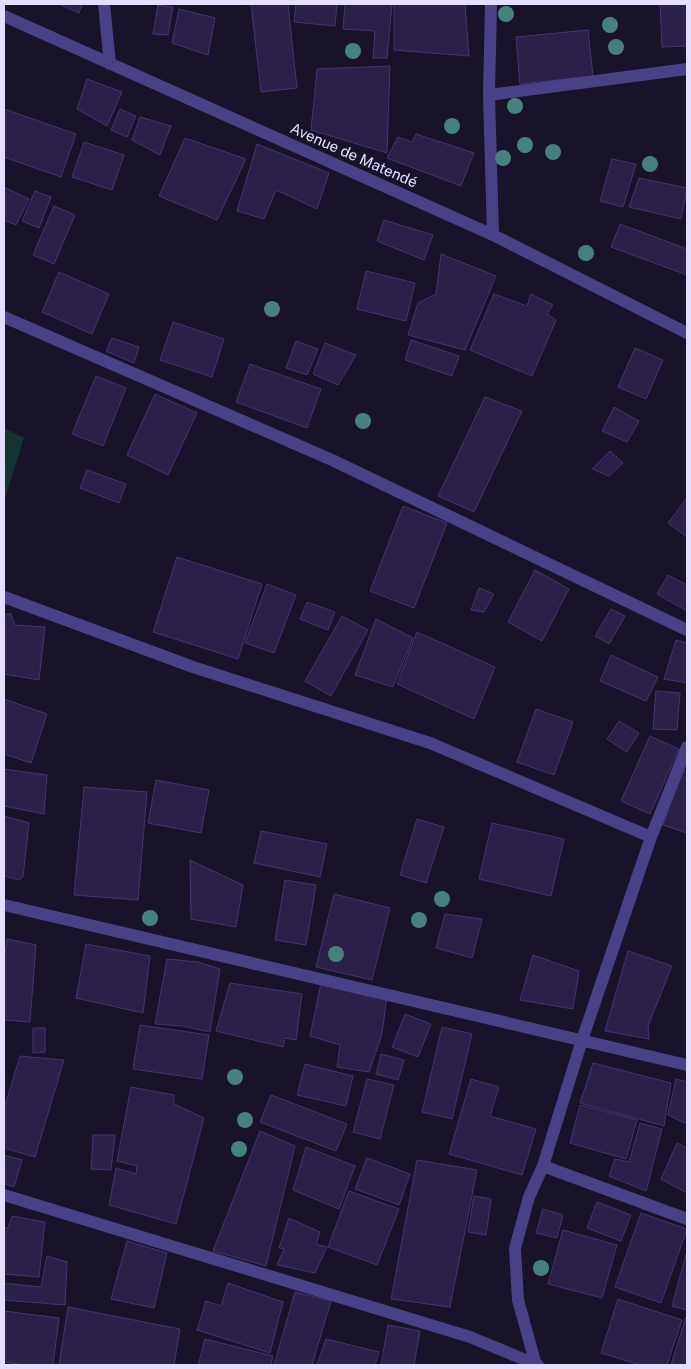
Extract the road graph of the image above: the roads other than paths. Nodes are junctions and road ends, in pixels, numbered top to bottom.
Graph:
1 (104, 4) edge
2 (491, 4) edge
3 (4, 16) edge
4 (110, 64) junction
5 (687, 69) edge
6 (489, 95) junction
7 (493, 235) junction
8 (4, 317) edge
9 (687, 333) edge
10 (4, 597) edge
11 (687, 630) edge
12 (687, 747) edge
13 (651, 837) junction
14 (4, 905) edge
15 (582, 1040) junction
16 (687, 1065) edge
17 (542, 1166) junction
18 (4, 1195) edge
19 (687, 1218) edge
20 (536, 1365) edge

1 - 4 street
2 - 6 street
3 - 4 street, Avenue de Matendé
4 - 7 street, Avenue de Matendé
5 - 6 street
6 - 7 street
7 - 9 street, Avenue de Matendé
8 - 11 street
10 - 13 street
12 - 13 street
13 - 15 street
14 - 15 street
15 - 16 street
15 - 17 street
17 - 19 street
17 - 20 street
18 - 20 street

